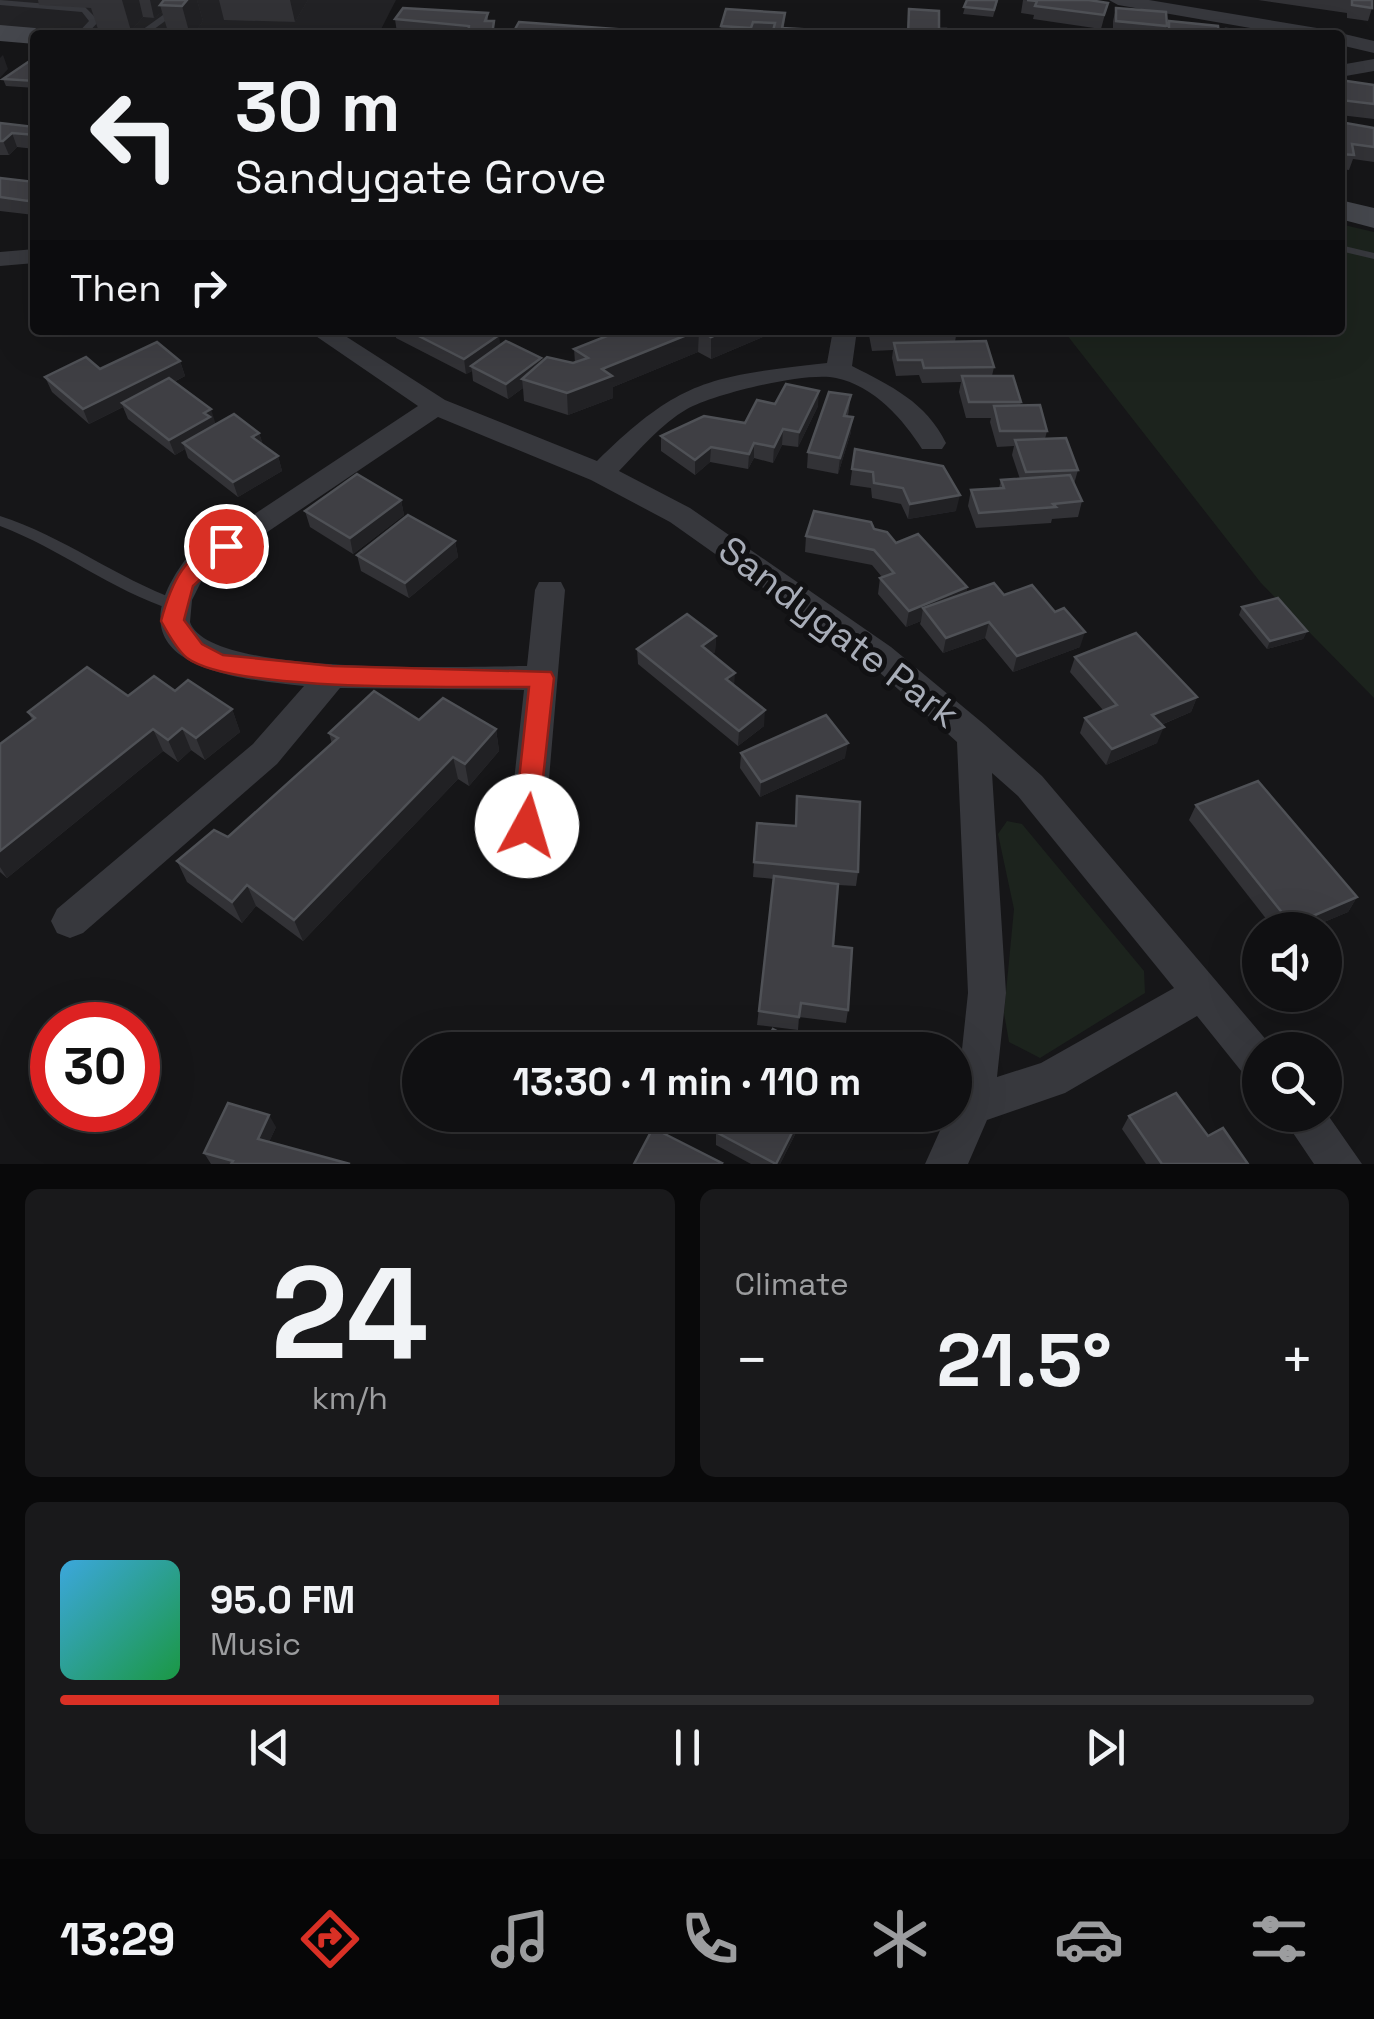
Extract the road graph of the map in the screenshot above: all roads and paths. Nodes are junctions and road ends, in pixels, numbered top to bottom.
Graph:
1 (190, 0) edge
2 (1118, 0) edge
3 (0, 2) edge
4 (85, 30) edge
5 (147, 30) edge
6 (1294, 30) edge
7 (0, 33) edge
8 (30, 36) edge
9 (1345, 40) edge
10 (1374, 47) edge
11 (1374, 65) edge
12 (1345, 69) edge
13 (1345, 210) edge
14 (1374, 218) edge
15 (1345, 249) edge
16 (1374, 256) edge
17 (30, 257) edge
18 (0, 260) edge
19 (327, 335) edge
20 (844, 335) edge
21 (838, 368) junction
22 (436, 406) junction
23 (932, 442) dead end
24 (601, 474) junction
25 (0, 522) edge
26 (550, 590) dead end
27 (174, 604) junction
28 (332, 675) junction
29 (542, 678) junction
30 (973, 734) junction
31 (527, 826) dead end
32 (70, 921) dead end
33 (1203, 992) junction
34 (1242, 1041) edge
35 (974, 1105) junction
36 (1316, 1132) edge
37 (946, 1164) edge
38 (1341, 1164) edge

1 - 5 lane
2 - 6 street
3 - 4 lane
7 - 8 street
9 - 10 street
11 - 12 street
13 - 14 street
15 - 16 lane
17 - 18 street
19 - 22 street, Sandygate Park
20 - 21 street
21 - 23 street
21 - 24 street
22 - 24 street, Sandygate Park
22 - 27 street
24 - 30 street, Sandygate Park
25 - 27 lane
26 - 29 street
27 - 28 street
28 - 29 street
28 - 32 street
29 - 31 street
30 - 33 street, Sandygate Park
30 - 35 street
33 - 34 street, Sandygate Park
33 - 35 street
35 - 37 street
36 - 38 street

